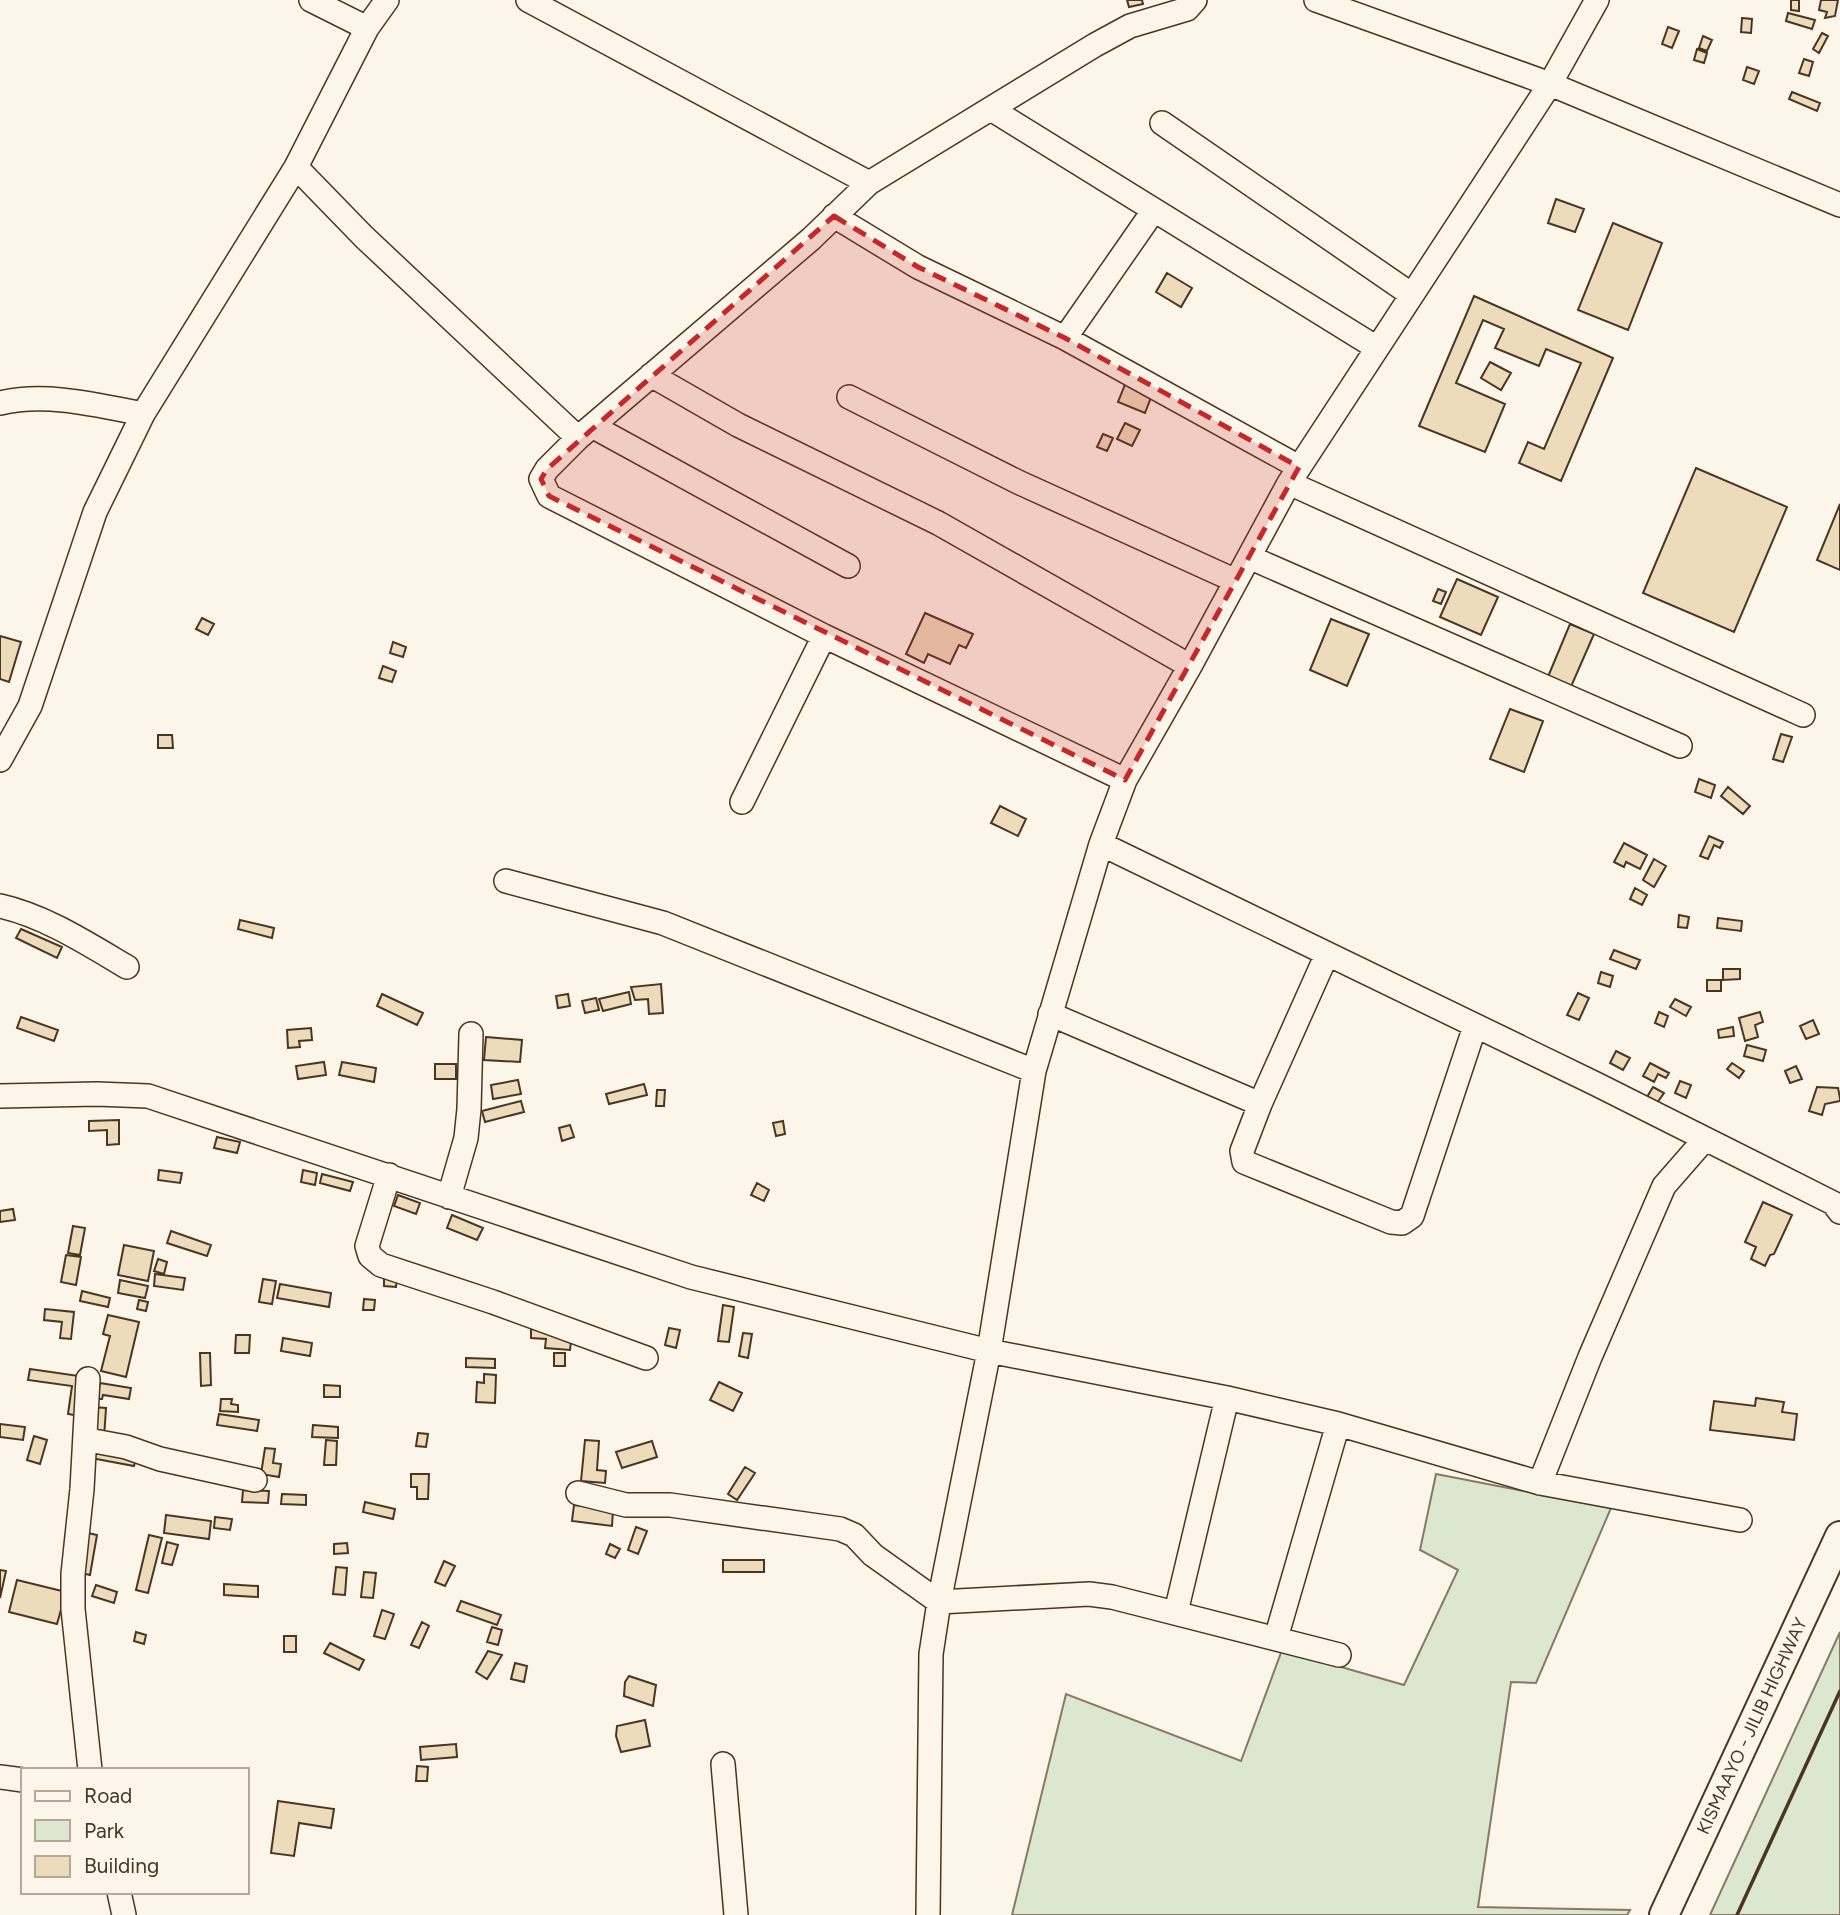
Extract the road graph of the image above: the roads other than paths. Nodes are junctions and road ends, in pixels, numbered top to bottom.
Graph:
1 (311, 0) edge
2 (387, 0) edge
3 (528, 0) edge
4 (1195, 0) edge
5 (1316, 0) edge
6 (1597, 0) edge
7 (367, 28) junction
8 (1550, 84) junction
9 (990, 108) junction
10 (1162, 123) dead end
11 (296, 167) junction
12 (869, 183) junction
13 (1840, 205) edge
14 (1154, 210) junction
15 (834, 216) junction
16 (1412, 295) junction
17 (1065, 338) junction
18 (1377, 348) junction
19 (651, 375) junction
20 (849, 397) dead end
21 (0, 403) edge
22 (143, 414) junction
23 (585, 432) junction
24 (1294, 475) junction
25 (1249, 557) junction
26 (848, 566) dead end
27 (1236, 581) junction
28 (824, 636) junction
29 (1190, 667) junction
30 (1803, 715) dead end
31 (1680, 746) dead end
32 (0, 760) edge
33 (1125, 780) junction
34 (741, 802) dead end
35 (1101, 844) junction
36 (506, 881) dead end
37 (0, 906) edge
38 (1327, 954) junction
39 (127, 967) dead end
40 (1050, 1014) junction
41 (1475, 1026) junction
42 (471, 1034) dead end
43 (1034, 1071) junction
44 (0, 1096) edge
45 (1260, 1104) junction
46 (1705, 1139) junction
47 (389, 1175) junction
48 (449, 1196) junction
49 (1840, 1212) edge
50 (989, 1351) junction
51 (646, 1358) dead end
52 (88, 1380) dead end
53 (1227, 1398) junction
54 (1338, 1424) junction
55 (85, 1436) junction
56 (255, 1480) dead end
57 (1540, 1483) junction
58 (578, 1493) dead end
59 (1740, 1520) dead end
60 (1840, 1536) edge
61 (939, 1602) junction
62 (1176, 1612) junction
63 (1276, 1638) junction
64 (1339, 1655) dead end
65 (723, 1764) dead end
66 (90, 1768) edge
67 (0, 1777) edge
68 (21, 1780) edge
69 (119, 1894) edge
70 (124, 1915) edge
71 (736, 1915) edge
72 (928, 1915) edge
73 (1664, 1915) edge

1 - 7 street
2 - 7 street
3 - 12 street
4 - 9 street
5 - 8 street
6 - 8 street
7 - 11 street
8 - 13 street
8 - 16 street
9 - 12 street
9 - 14 street
10 - 16 street
11 - 22 street
11 - 23 street
12 - 15 street
14 - 17 street
14 - 18 street
15 - 17 street
15 - 19 street
16 - 18 street
17 - 24 street
18 - 24 street
19 - 23 street
19 - 29 street
20 - 27 street
21 - 22 street
22 - 32 street
23 - 26 street
23 - 28 street
24 - 25 street
24 - 30 street
25 - 27 street
25 - 31 street
27 - 29 street
28 - 33 street
28 - 34 street
29 - 33 street
33 - 35 street
35 - 38 street
35 - 40 street
36 - 43 street
37 - 39 street
38 - 41 street
38 - 45 street
40 - 43 street
40 - 45 street
41 - 45 street
41 - 46 street
42 - 48 street
43 - 50 street
44 - 47 street
46 - 49 street
46 - 57 street
47 - 48 street
47 - 51 street
48 - 50 street
50 - 53 street
50 - 61 street
52 - 55 street
53 - 54 street
53 - 62 street
54 - 57 street
54 - 63 street
55 - 56 street
55 - 66 street
57 - 59 street
58 - 61 street
60 - 73 main road, KISMAAYO - JILIB HIGHWAY
61 - 62 street
61 - 72 street
62 - 63 street
63 - 64 street
65 - 71 street
67 - 68 street
69 - 70 street

